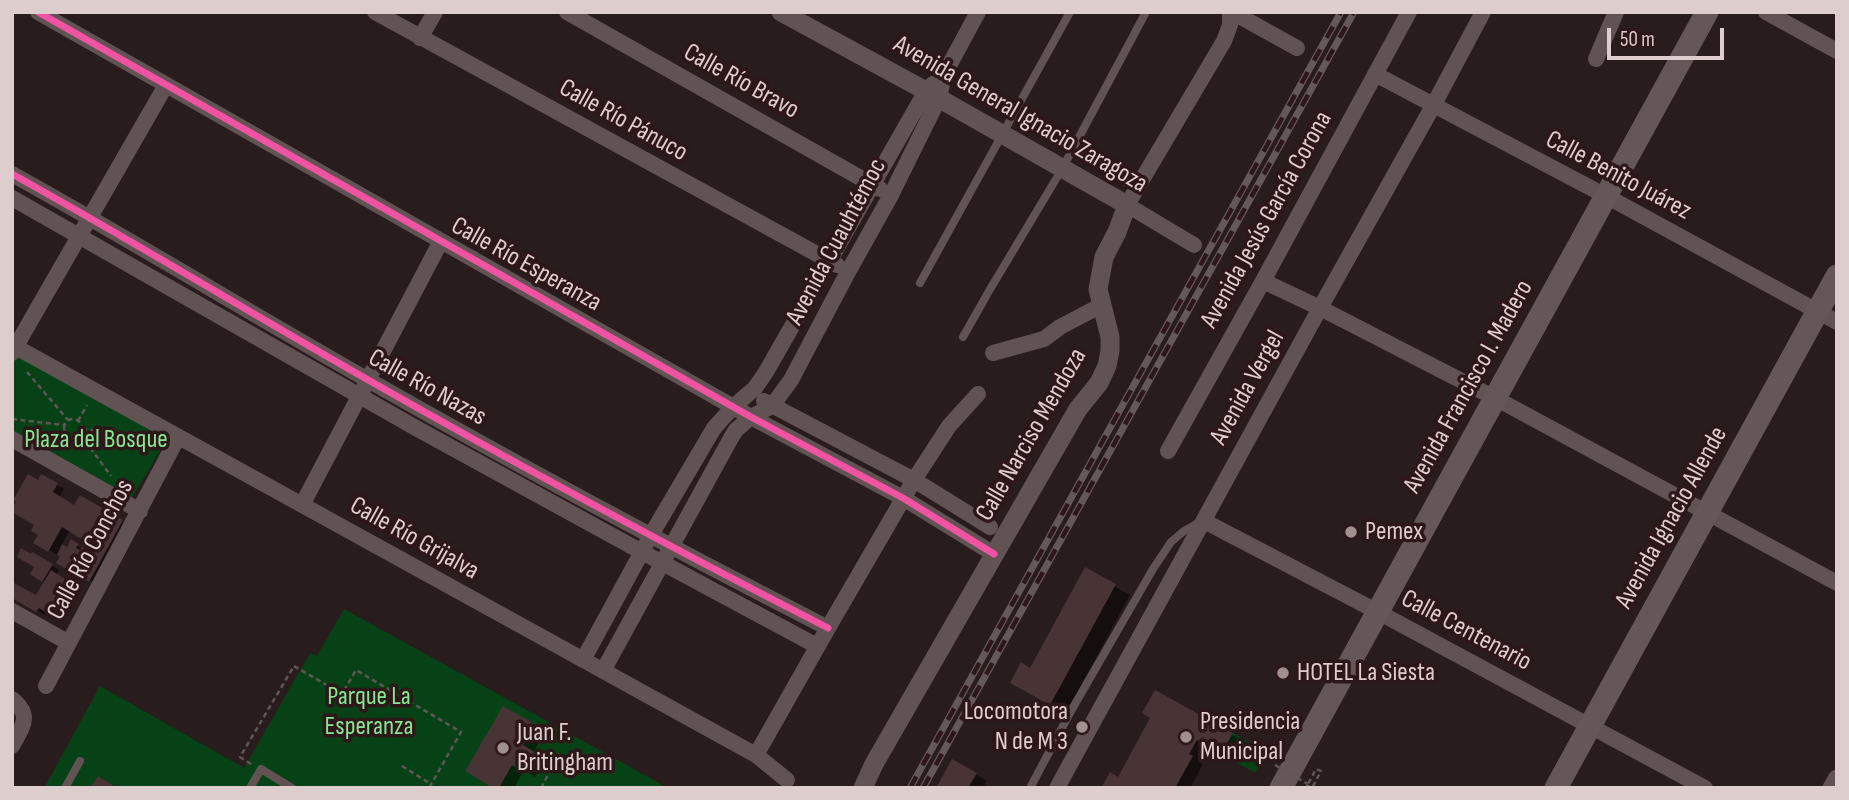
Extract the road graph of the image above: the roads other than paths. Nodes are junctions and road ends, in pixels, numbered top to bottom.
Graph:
1 (38, 12) edge
2 (375, 12) edge
3 (435, 12) edge
4 (566, 12) edge
5 (781, 12) edge
6 (978, 12) edge
7 (1070, 12) edge
8 (1146, 12) edge
9 (1231, 12) edge
10 (1409, 12) edge
11 (1483, 12) edge
12 (1616, 12) edge
13 (1707, 12) edge
14 (1766, 12) edge
15 (420, 38) junction
16 (1297, 48) dead end
17 (1837, 51) edge
18 (1596, 59) dead end
19 (1375, 74) junction
20 (166, 85) junction
21 (933, 94) junction
22 (1433, 106) junction
23 (1003, 134) junction
24 (1062, 169) junction
25 (12, 174) edge
26 (872, 184) junction
27 (891, 195) junction
28 (1606, 196) junction
29 (12, 198) edge
30 (1127, 205) junction
31 (91, 218) junction
32 (80, 236) junction
33 (441, 241) junction
34 (1194, 245) dead end
35 (828, 261) junction
36 (848, 272) junction
37 (1837, 276) edge
38 (1263, 281) junction
39 (920, 283) dead end
40 (1102, 304) junction
41 (1320, 308) junction
42 (1827, 317) edge
43 (963, 337) dead end
44 (15, 352) edge
45 (993, 354) dead end
46 (368, 380) junction
47 (749, 393) junction
48 (978, 394) dead end
49 (359, 396) junction
50 (1495, 398) junction
51 (772, 405) junction
52 (733, 407) junction
53 (751, 417) junction
54 (178, 438) junction
55 (12, 439) edge
56 (1168, 451) dead end
57 (914, 480) junction
58 (903, 498) junction
59 (302, 505) junction
60 (139, 511) junction
61 (1707, 512) junction
62 (1204, 521) junction
63 (990, 527) dead end
64 (651, 535) junction
65 (671, 547) junction
66 (642, 552) junction
67 (993, 554) junction
68 (663, 563) junction
69 (1837, 583) edge
70 (12, 611) edge
71 (1378, 612) junction
72 (828, 628) junction
73 (69, 643) junction
74 (817, 646) junction
75 (583, 660) junction
76 (603, 671) junction
77 (46, 686) dead end
78 (12, 699) edge
79 (1590, 725) junction
80 (12, 746) edge
81 (756, 755) junction
82 (80, 761) dead end
83 (1837, 779) edge
84 (787, 780) dead end
85 (65, 788) edge
86 (250, 788) edge
87 (292, 788) edge
88 (863, 788) edge
89 (1030, 788) edge
90 (1057, 788) edge
91 (1281, 788) edge
92 (1556, 788) edge
93 (1704, 788) edge
94 (1832, 788) edge

1 - 20 street, Calle Río Esperanza
2 - 15 street, Calle Río Pánuco
3 - 15 street
4 - 26 street, Calle Río Bravo
5 - 21 street, Avenida General Ignacio Zaragoza
6 - 21 street, Avenida Cuauhtémoc
7 - 23 lane
8 - 24 lane
9 - 16 street
9 - 30 street
10 - 19 street, Avenida Jesús García Corona
11 - 22 street, Avenida Vergel
12 - 18 street
13 - 28 main road, Avenida Francisco I. Madero
14 - 17 street
15 - 35 street, Calle Río Pánuco
19 - 22 street, Calle Benito Juárez
19 - 38 street, Avenida Jesús García Corona
20 - 31 street
20 - 33 street, Calle Río Esperanza
21 - 23 street, Avenida General Ignacio Zaragoza
21 - 26 street, Avenida Cuauhtémoc
21 - 27 street, Avenida Cuauhtémoc
22 - 28 street, Calle Benito Juárez
22 - 41 street, Avenida Vergel
23 - 24 street, Avenida General Ignacio Zaragoza
23 - 39 lane
24 - 30 street, Avenida General Ignacio Zaragoza
24 - 43 lane
25 - 31 street, Calle Río Nazas
26 - 27 street, Calle Río Bravo
26 - 35 street, Avenida Cuauhtémoc
27 - 36 street, Avenida Cuauhtémoc
28 - 42 street, Calle Benito Juárez
28 - 50 main road, Avenida Francisco I. Madero
29 - 32 street, Calle Río Nazas
30 - 34 street, Avenida General Ignacio Zaragoza
30 - 40 street, Calle Narciso Mendoza
31 - 32 street
31 - 46 street, Calle Río Nazas
32 - 44 street
32 - 49 street, Calle Río Nazas
33 - 46 street
33 - 52 street, Calle Río Esperanza
35 - 36 street, Calle Río Pánuco
35 - 47 street, Avenida Cuauhtémoc
36 - 51 street, Avenida Cuauhtémoc
37 - 42 main road, Avenida Ignacio Allende
38 - 41 street
38 - 56 street, Avenida Jesús García Corona
40 - 45 street
40 - 67 street, Calle Narciso Mendoza
41 - 50 street
41 - 62 street, Avenida Vergel
42 - 61 main road, Avenida Ignacio Allende
44 - 54 street, Calle Río Grijalva
46 - 49 street
46 - 64 street, Calle Río Nazas
47 - 51 street
47 - 52 street, Avenida Cuauhtémoc
48 - 57 street
49 - 59 street
49 - 66 street, Calle Río Nazas
50 - 61 street
50 - 71 main road, Avenida Francisco I. Madero
51 - 53 street, Avenida Cuauhtémoc
51 - 57 street
52 - 53 street, Calle Río Esperanza
52 - 64 street, Avenida Cuauhtémoc
53 - 58 street, Calle Río Esperanza
53 - 65 street, Avenida Cuauhtémoc
54 - 59 street, Calle Río Grijalva
54 - 60 street, Calle Río Conchos
55 - 60 street
57 - 58 street
57 - 63 street
58 - 67 street, Calle Río Esperanza
58 - 72 street
59 - 75 street, Calle Río Grijalva
60 - 73 street, Calle Río Conchos
61 - 69 street
61 - 79 main road, Avenida Ignacio Allende
62 - 71 street, Calle Centenario
62 - 89 lane
62 - 90 street, Avenida Vergel
64 - 65 street, Calle Río Nazas
64 - 66 street, Avenida Cuauhtémoc
65 - 68 street, Avenida Cuauhtémoc
65 - 72 street, Calle Río Nazas
66 - 68 street, Calle Río Nazas
66 - 75 street, Avenida Cuauhtémoc
67 - 88 street, Calle Narciso Mendoza
68 - 74 street, Calle Río Nazas
68 - 76 street, Avenida Cuauhtémoc
70 - 73 street
71 - 79 street, Calle Centenario
71 - 91 main road, Avenida Francisco I. Madero
72 - 74 street
73 - 77 street, Calle Río Conchos
74 - 81 street
75 - 76 street, Calle Río Grijalva
76 - 81 street, Calle Río Grijalva
78 - 80 street
79 - 92 main road, Avenida Ignacio Allende
79 - 93 street, Calle Centenario
81 - 84 street, Calle Río Grijalva
82 - 85 lane
83 - 94 street
86 - 87 lane

